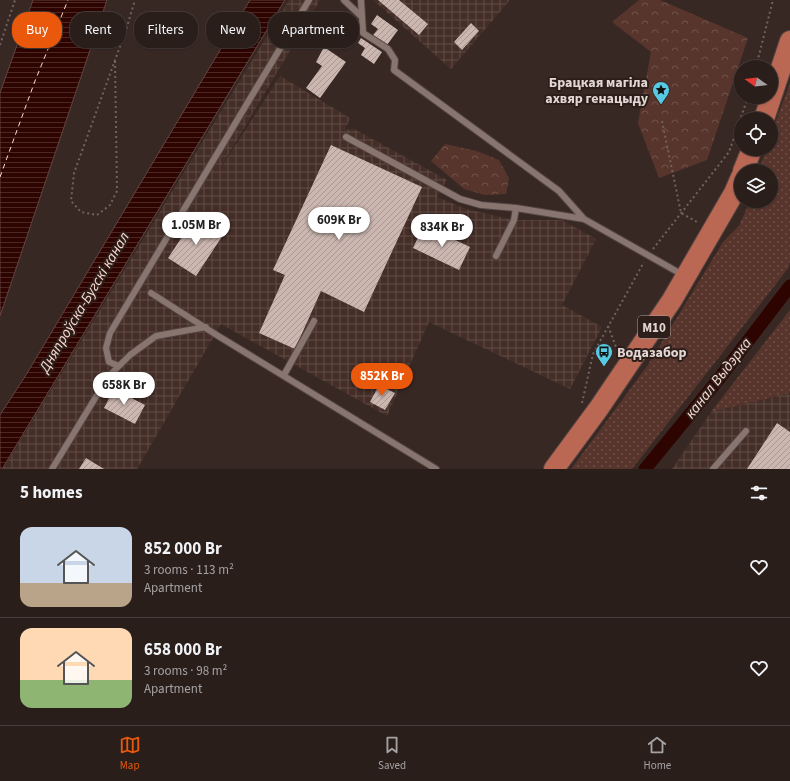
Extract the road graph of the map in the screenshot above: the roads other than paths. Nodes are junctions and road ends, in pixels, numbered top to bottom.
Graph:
1 (309, 0) edge
2 (344, 0) edge
3 (361, 0) edge
4 (362, 17) junction
5 (790, 41) edge
6 (766, 112) edge
7 (346, 137) dead end
8 (734, 193) edge
9 (516, 208) junction
10 (584, 219) junction
11 (496, 256) dead end
12 (686, 277) junction
13 (151, 293) dead end
14 (314, 321) dead end
15 (206, 327) junction
16 (119, 366) junction
17 (284, 375) junction
18 (746, 431) dead end
19 (52, 469) edge
20 (436, 469) edge
21 (554, 469) edge
22 (713, 469) edge

1 - 16 lane
2 - 4 lane
3 - 4 lane
4 - 10 lane
5 - 6 main road
7 - 9 lane
8 - 12 main road, М10
9 - 10 lane
9 - 11 lane
10 - 12 lane
12 - 21 main road, М10
13 - 15 lane
14 - 17 lane
15 - 16 lane
15 - 17 lane
16 - 19 lane
17 - 20 lane
18 - 22 lane

